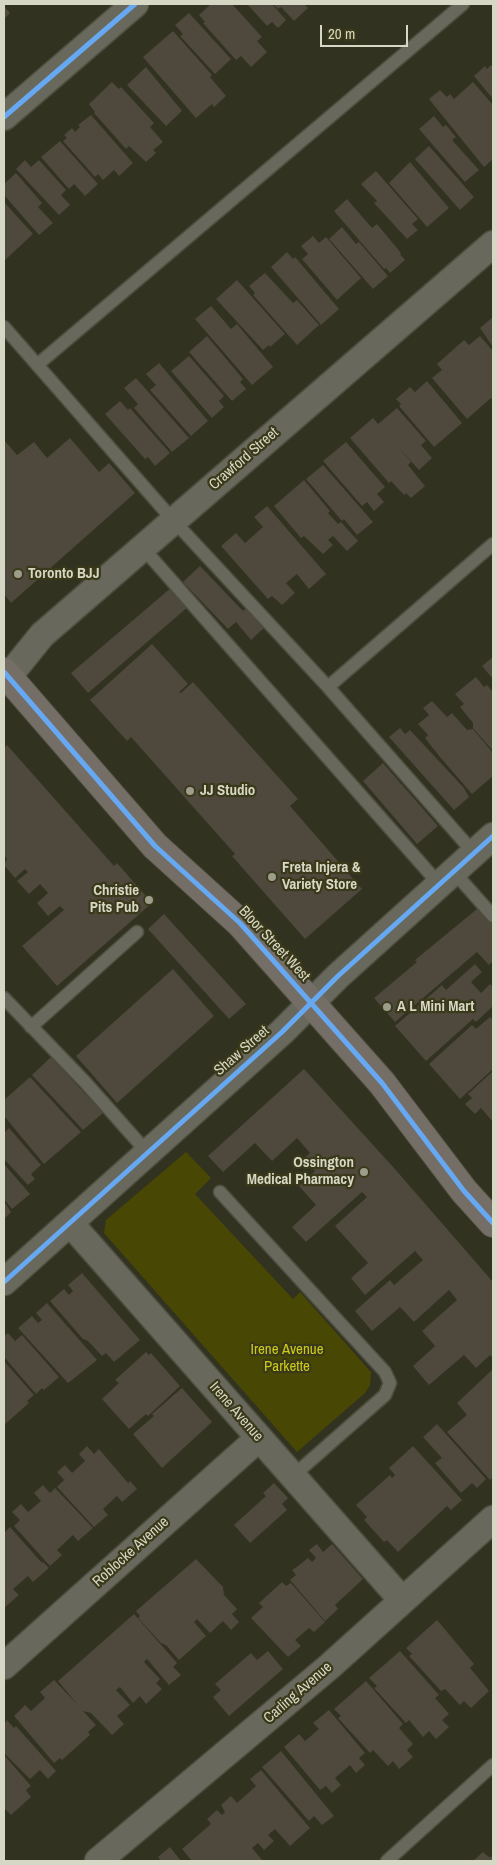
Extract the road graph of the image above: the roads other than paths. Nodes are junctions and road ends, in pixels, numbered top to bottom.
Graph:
1 (134, 4) edge
2 (463, 4) edge
3 (4, 117) edge
4 (493, 244) edge
5 (4, 328) edge
6 (37, 365) junction
7 (173, 520) junction
8 (493, 544) edge
9 (142, 547) junction
10 (5, 677) edge
11 (328, 687) junction
12 (493, 836) edge
13 (474, 853) junction
14 (446, 877) junction
15 (493, 916) edge
16 (137, 932) dead end
17 (4, 998) edge
18 (311, 1003) junction
19 (31, 1027) junction
20 (147, 1152) junction
21 (220, 1192) dead end
22 (70, 1223) junction
23 (493, 1223) edge
24 (4, 1282) edge
25 (259, 1438) junction
26 (293, 1476) junction
27 (488, 1528) edge
28 (402, 1600) junction
29 (4, 1666) edge
30 (493, 1764) edge
31 (98, 1861) edge
32 (387, 1861) edge

1 - 3 street
2 - 6 lane
4 - 7 street, Crawford Street
5 - 6 lane
6 - 7 lane
7 - 9 street, Crawford Street
7 - 11 lane
8 - 11 lane
9 - 10 street, Crawford Street
9 - 14 lane
10 - 18 main road, Bloor Street West
11 - 13 lane
12 - 13 street, Shaw Street
13 - 14 street, Shaw Street
14 - 15 lane
14 - 18 street, Shaw Street
16 - 19 lane
17 - 19 lane
18 - 20 street, Shaw Street
18 - 23 main road, Bloor Street West
19 - 20 lane
20 - 22 street, Shaw Street
21 - 26 lane
22 - 24 street, Shaw Street
22 - 25 street, Irene Avenue
25 - 26 street, Irene Avenue
25 - 29 street, Roblocke Avenue
26 - 28 street, Irene Avenue
27 - 28 street, Carling Avenue
28 - 31 street, Carling Avenue
30 - 32 lane

